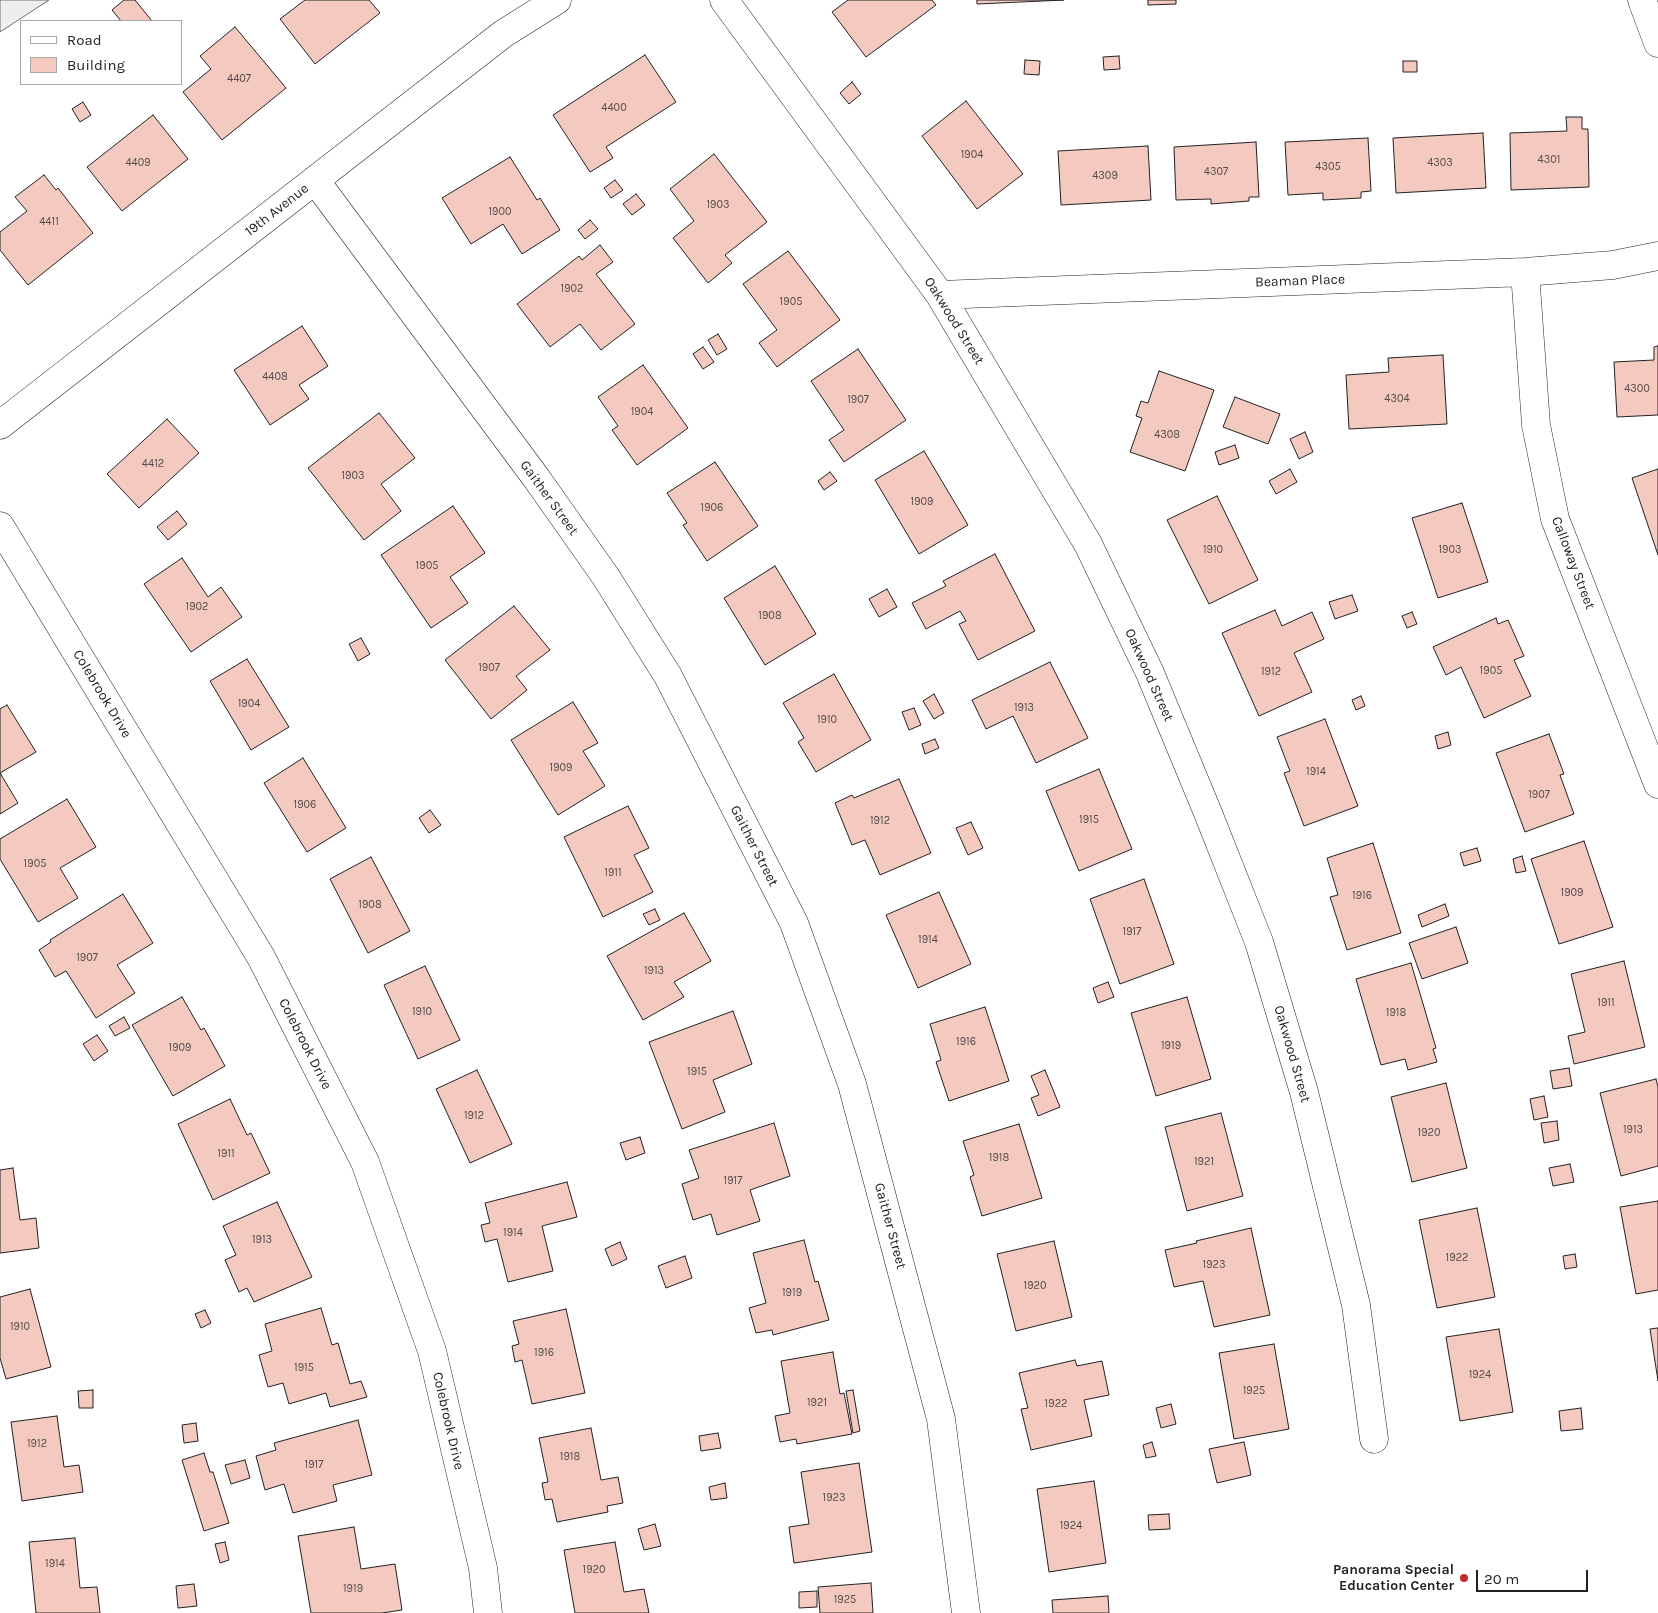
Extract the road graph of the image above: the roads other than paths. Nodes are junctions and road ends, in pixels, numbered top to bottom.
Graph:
1 (557, 0) edge
2 (724, 0) edge
3 (1642, 0) edge
4 (1658, 42) edge
5 (314, 180) junction
6 (1658, 256) edge
7 (1525, 272) junction
8 (940, 295) junction
9 (0, 425) edge
10 (0, 526) edge
11 (1658, 784) edge
12 (1374, 1440) dead end
13 (488, 1613) edge
14 (966, 1613) edge

1 - 5 street, 19th Avenue
2 - 8 street, Oakwood Street
3 - 4 street
5 - 9 street, 19th Avenue
5 - 14 street, Gaither Street
6 - 7 street, Beaman Place
7 - 8 street, Beaman Place
7 - 11 street, Calloway Street
8 - 12 street, Oakwood Street
10 - 13 street, Colebrook Drive

